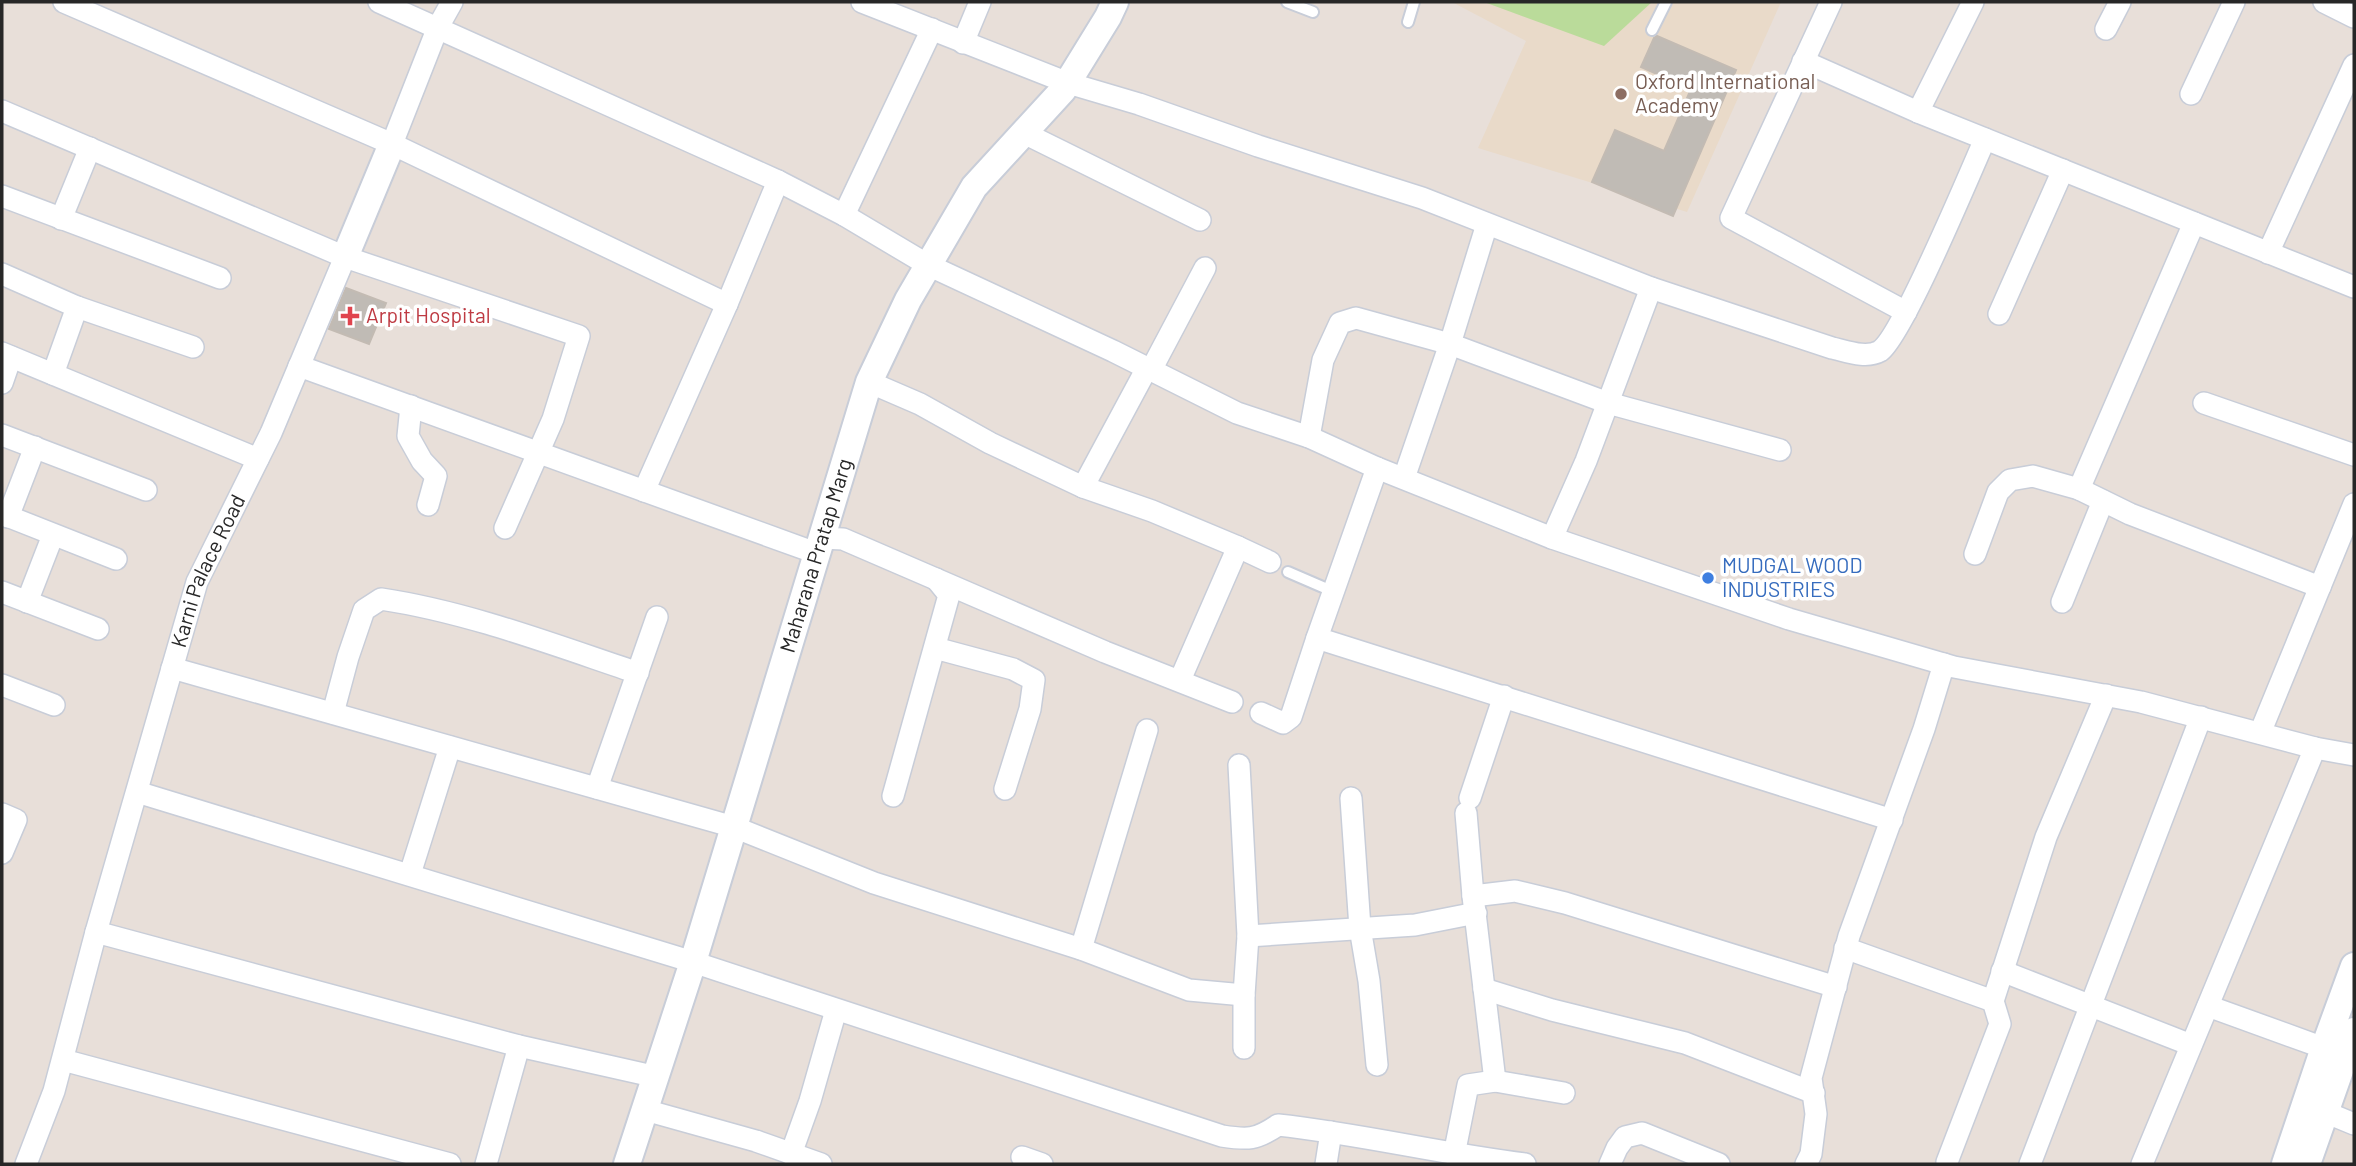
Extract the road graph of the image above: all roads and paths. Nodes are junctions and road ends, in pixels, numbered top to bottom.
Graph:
1 (64, 2) edge
2 (379, 2) edge
3 (452, 2) edge
4 (862, 2) edge
5 (980, 2) edge
6 (1115, 2) edge
7 (1287, 2) edge
8 (1414, 2) edge
9 (1666, 2) edge
10 (1831, 2) edge
11 (1973, 2) edge
12 (2120, 2) edge
13 (2234, 2) edge
14 (2324, 2) edge
15 (96, 8) edge
16 (1313, 12) dead end
17 (2354, 17) edge
18 (1408, 22) dead end
19 (438, 27) junction
20 (932, 29) junction
21 (2106, 29) dead end
22 (1652, 30) dead end
23 (963, 43) junction
24 (1803, 61) junction
25 (2354, 65) edge
26 (1068, 83) junction
27 (2192, 94) dead end
28 (2, 111) edge
29 (1918, 112) junction
30 (1024, 133) junction
31 (1986, 139) junction
32 (391, 144) junction
33 (90, 148) junction
34 (2063, 170) junction
35 (778, 181) junction
36 (2, 196) edge
37 (844, 215) junction
38 (61, 219) junction
39 (1200, 220) dead end
40 (2194, 223) junction
41 (1487, 224) junction
42 (2268, 253) junction
43 (345, 257) junction
44 (928, 265) junction
45 (1205, 268) dead end
46 (2, 274) edge
47 (220, 278) dead end
48 (2354, 287) edge
49 (1651, 288) junction
50 (727, 304) junction
51 (76, 307) junction
52 (1906, 312) junction
53 (1999, 314) dead end
54 (1450, 344) junction
55 (193, 347) dead end
56 (7, 355) edge
57 (299, 366) junction
58 (1149, 369) junction
59 (53, 374) junction
60 (869, 382) junction
61 (2, 383) edge
62 (2204, 402) dead end
63 (1608, 403) junction
64 (411, 407) junction
65 (2, 435) edge
66 (1309, 437) junction
67 (35, 447) junction
68 (1780, 450) dead end
69 (537, 452) junction
70 (2354, 455) edge
71 (258, 459) junction
72 (1377, 468) junction
73 (1404, 478) junction
74 (1083, 487) junction
75 (146, 489) dead end
76 (2079, 489) junction
77 (644, 491) junction
78 (2103, 501) junction
79 (2354, 504) edge
80 (428, 505) dead end
81 (5, 515) edge
82 (505, 528) dead end
83 (53, 535) junction
84 (1552, 538) junction
85 (818, 546) junction
86 (1238, 547) junction
87 (1975, 554) dead end
88 (117, 559) dead end
89 (1279, 567) joint
90 (936, 579) junction
91 (2320, 587) junction
92 (1332, 591) junction
93 (2, 592) edge
94 (27, 602) junction
95 (2062, 602) dead end
96 (657, 617) dead end
97 (98, 629) dead end
98 (1317, 638) junction
99 (935, 648) junction
100 (1944, 664) junction
101 (172, 667) junction
102 (638, 673) junction
103 (1180, 680) junction
104 (2, 685) edge
105 (2106, 695) junction
106 (1504, 696) junction
107 (1232, 702) dead end
108 (54, 705) dead end
109 (333, 713) junction
110 (1261, 713) dead end
111 (2201, 717) junction
112 (1147, 730) dead end
113 (2260, 733) junction
114 (450, 747) junction
115 (2315, 748) junction
116 (2354, 755) edge
117 (1239, 765) dead end
118 (597, 788) junction
119 (1005, 789) dead end
120 (137, 792) junction
121 (894, 796) dead end
122 (1351, 798) dead end
123 (2, 814) edge
124 (1892, 820) junction
125 (734, 827) junction
126 (2, 853) edge
127 (410, 874) junction
128 (1474, 905) junction
129 (1360, 928) junction
130 (96, 932) junction
131 (1248, 936) junction
132 (1845, 948) junction
133 (1081, 949) junction
134 (693, 962) junction
135 (2354, 966) edge
136 (2002, 971) junction
137 (1836, 987) junction
138 (1484, 989) junction
139 (1244, 995) junction
140 (1993, 1001) junction
141 (2089, 1005) junction
142 (2208, 1006) junction
143 (836, 1010) junction
144 (2354, 1031) edge
145 (2191, 1045) junction
146 (519, 1046) junction
147 (1244, 1048) dead end
148 (2324, 1048) junction
149 (63, 1060) junction
150 (1377, 1065) dead end
151 (657, 1077) junction
152 (1495, 1081) junction
153 (1564, 1093) dead end
154 (1814, 1093) junction
155 (645, 1110) junction
156 (2325, 1112) junction
157 (2354, 1124) edge
158 (1331, 1132) junction
159 (791, 1154) junction
160 (1454, 1155) junction
161 (1947, 1162) dead end
162 (26, 1164) edge
163 (450, 1164) edge
164 (486, 1164) edge
165 (627, 1164) edge
166 (821, 1164) edge
167 (1326, 1164) edge
168 (1525, 1164) edge
169 (1610, 1164) edge
170 (1719, 1164) edge
171 (1806, 1164) edge
172 (2030, 1164) edge
173 (2142, 1164) edge
174 (2286, 1164) edge
175 (2307, 1164) edge

1 - 15 street
2 - 19 street
3 - 19 street, Karni Palace Road
4 - 20 street
5 - 23 street
6 - 26 street, Maharana Pratap Marg
7 - 16 lane
8 - 18 lane
9 - 22 lane
10 - 24 street
11 - 29 street
12 - 21 street
13 - 27 street
14 - 17 street
15 - 32 street
19 - 32 street, Karni Palace Road
19 - 35 street
20 - 23 street
20 - 37 street
23 - 26 street
24 - 29 street
24 - 52 street
25 - 42 street
26 - 30 street, Maharana Pratap Marg
26 - 41 street
28 - 33 street
29 - 31 street
30 - 39 street
30 - 44 street, Maharana Pratap Marg
31 - 34 street
31 - 52 street
32 - 43 street, Karni Palace Road
32 - 50 street
33 - 38 street
33 - 43 street
34 - 40 street
34 - 53 street
35 - 37 street
35 - 50 street
36 - 38 street
37 - 44 street
38 - 47 street
40 - 42 street
40 - 76 street
41 - 49 street
41 - 54 street
42 - 48 street
43 - 57 street, Karni Palace Road
43 - 69 street
44 - 58 street
44 - 60 street, Maharana Pratap Marg
45 - 58 street
46 - 51 street
49 - 52 street
49 - 63 street
50 - 77 street
51 - 55 street
51 - 59 street
54 - 63 street
54 - 66 street
54 - 73 street
56 - 59 street
56 - 61 street
57 - 64 street
57 - 71 street, Karni Palace Road
58 - 66 street
58 - 74 street
59 - 71 street
60 - 74 street
60 - 85 street, Maharana Pratap Marg
62 - 70 street
63 - 68 street
63 - 84 street
64 - 69 street
64 - 80 street
65 - 67 street
66 - 72 street
67 - 75 street
67 - 81 street
69 - 77 street
69 - 82 street
71 - 101 street, Karni Palace Road
72 - 73 street
72 - 92 street
73 - 84 street
74 - 86 street
76 - 78 street
76 - 87 street
77 - 85 street
78 - 91 street
78 - 95 street
79 - 91 street
81 - 83 street
83 - 88 street
83 - 94 street
84 - 100 street
85 - 90 street
85 - 125 street, Maharana Pratap Marg
86 - 89 street
86 - 103 street
89 - 92 lane
90 - 99 street
90 - 103 street
91 - 113 street
92 - 98 street
93 - 94 street
94 - 97 street
96 - 102 street
98 - 106 street
98 - 110 street
99 - 119 street
99 - 121 street
100 - 105 street
100 - 124 street
101 - 109 street
101 - 120 street, Karni Palace Road
102 - 109 street
102 - 118 street
103 - 107 street
104 - 108 street
105 - 111 street
105 - 136 street
106 - 124 street
106 - 128 street
109 - 114 street
111 - 113 street
111 - 141 street
112 - 133 street
113 - 115 street
114 - 118 street
114 - 127 street
115 - 116 street
115 - 142 street
117 - 131 street
118 - 125 street
120 - 127 street
120 - 130 street, Karni Palace Road
122 - 129 street
123 - 126 street
124 - 132 street
125 - 133 street
125 - 134 street, Maharana Pratap Marg
127 - 134 street
128 - 129 street
128 - 137 street
128 - 138 street
129 - 131 street
129 - 150 street
130 - 146 street
130 - 149 street, Karni Palace Road
131 - 139 street
132 - 137 street
132 - 140 street
133 - 139 street
134 - 143 street
134 - 151 street, Maharana Pratap Marg
135 - 148 street
136 - 140 street
136 - 141 street
137 - 154 street
138 - 152 street
138 - 154 street
139 - 147 street
140 - 161 street
141 - 145 street
141 - 172 street
142 - 145 street
142 - 148 street
143 - 158 street
143 - 159 street
144 - 156 street
145 - 173 street
146 - 151 street
146 - 164 street
148 - 174 street
149 - 162 street, Karni Palace Road
149 - 163 street
151 - 155 street, Maharana Pratap Marg
152 - 153 street
152 - 160 street
154 - 171 street
155 - 159 street
155 - 165 street, Maharana Pratap Marg
156 - 157 street
156 - 175 street
158 - 160 street
158 - 167 street
159 - 166 street
160 - 168 street
169 - 170 street

